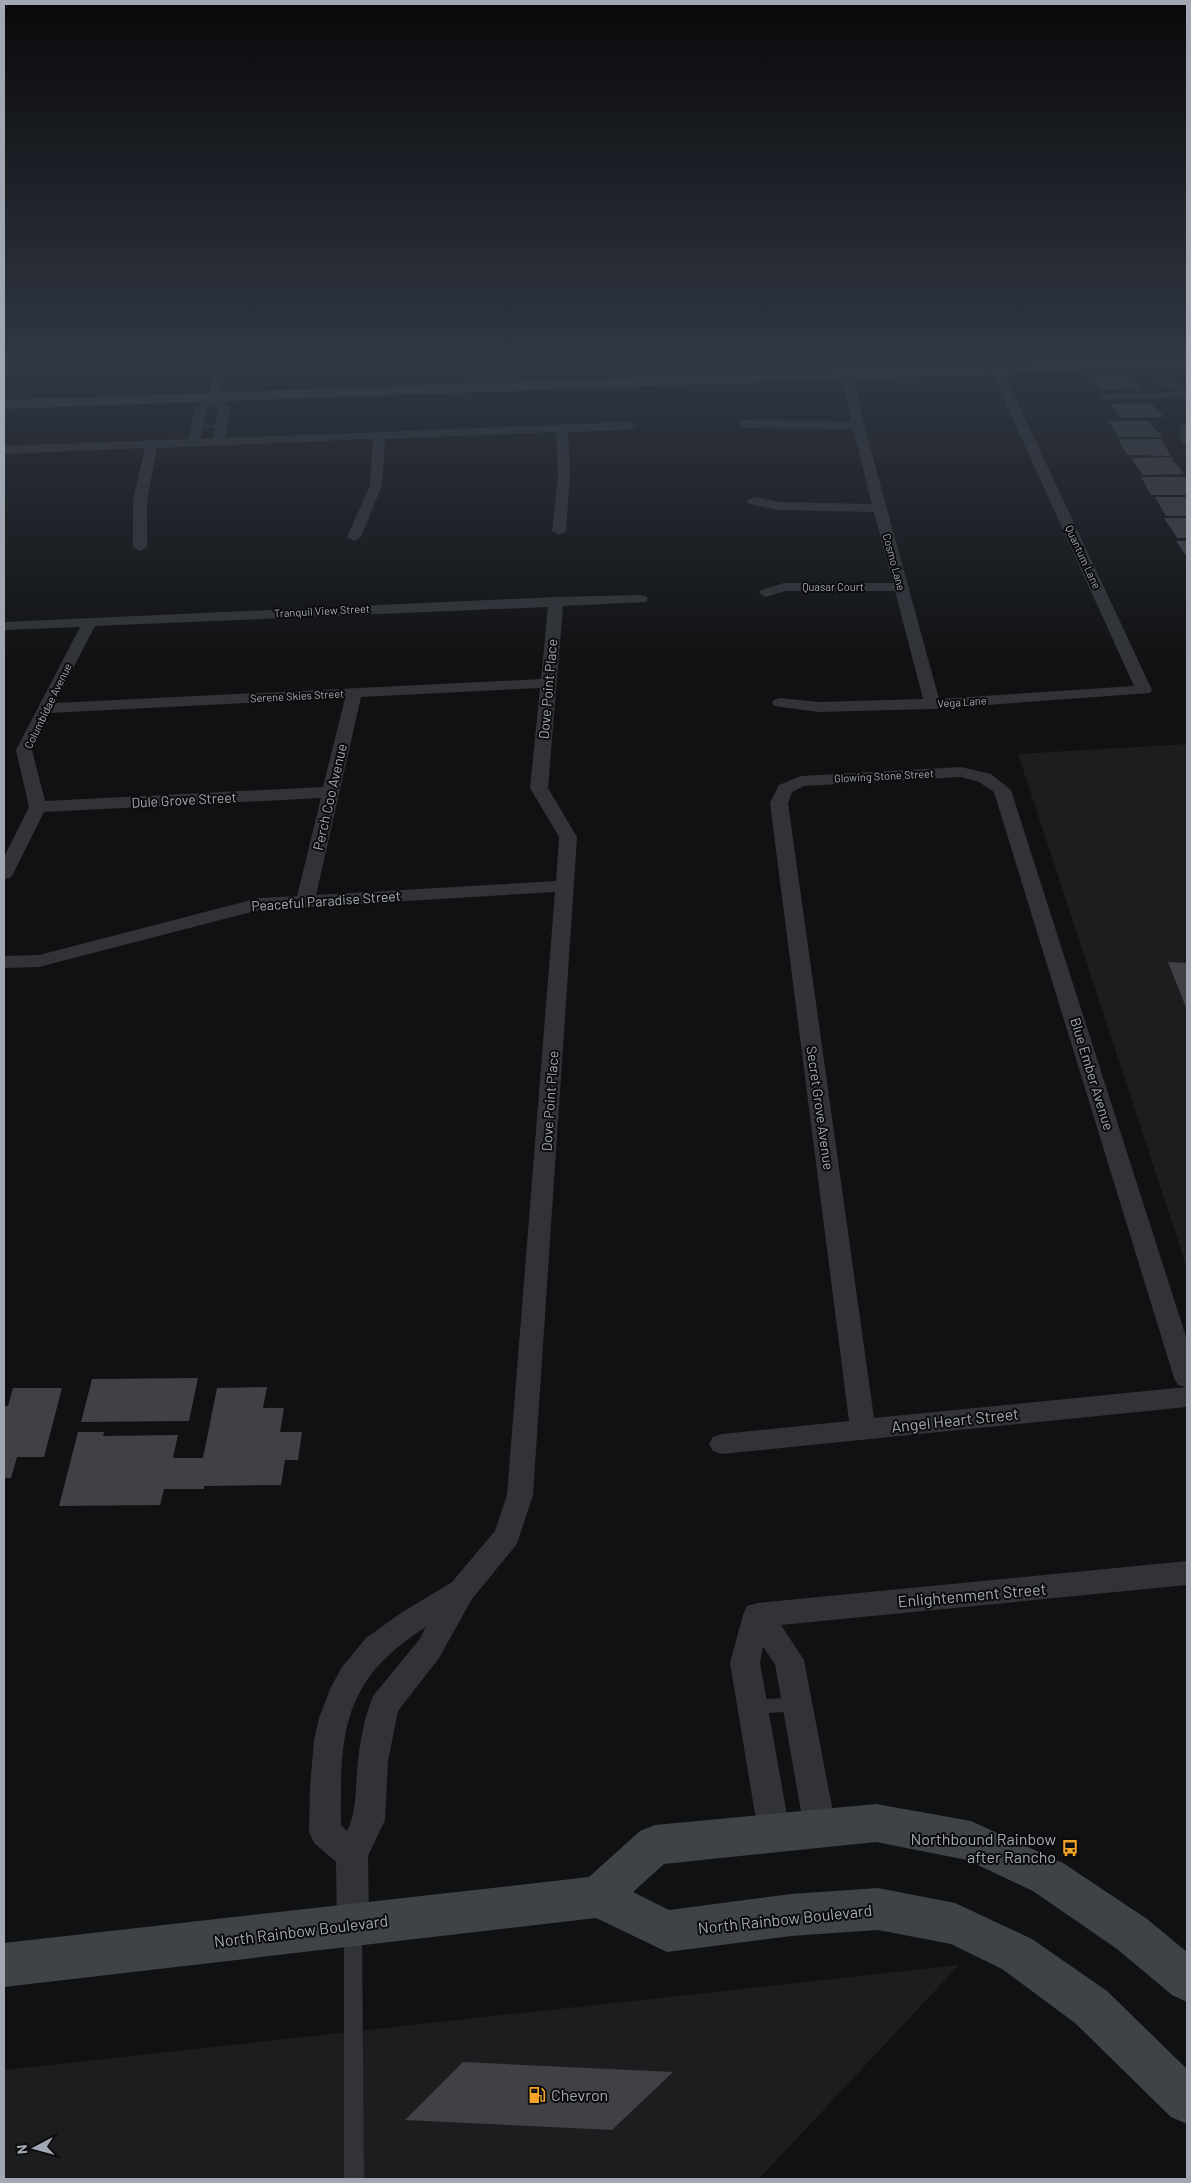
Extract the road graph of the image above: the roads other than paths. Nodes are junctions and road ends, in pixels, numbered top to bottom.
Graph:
1 (148, 462) edge
2 (377, 462) edge
3 (563, 462) edge
4 (868, 462) edge
5 (1039, 462) edge
6 (754, 501) dead end
7 (880, 508) junction
8 (559, 531) dead end
9 (354, 537) dead end
10 (140, 547) dead end
11 (901, 588) junction
12 (766, 593) dead end
13 (641, 599) dead end
14 (556, 601) junction
15 (90, 622) junction
16 (4, 626) edge
17 (548, 683) junction
18 (1144, 690) joint
19 (354, 693) junction
20 (780, 703) dead end
21 (932, 704) junction
22 (45, 708) junction
23 (985, 778) joint
24 (784, 789) joint
25 (331, 792) junction
26 (38, 807) junction
27 (4, 874) edge
28 (565, 886) junction
29 (305, 901) junction
30 (4, 962) edge
31 (1187, 1378) edge
32 (1187, 1397) edge
33 (863, 1430) junction
34 (722, 1444) dead end
35 (1187, 1573) edge
36 (462, 1590) junction
37 (757, 1615) junction
38 (796, 1704) junction
39 (752, 1707) junction
40 (820, 1828) junction
41 (774, 1832) junction
42 (352, 1855) junction
43 (598, 1897) junction
44 (353, 1925) junction
45 (4, 1965) edge
46 (1187, 1980) edge
47 (1187, 2101) edge
48 (354, 2179) edge

1 - 10 street
2 - 9 street
3 - 8 street
4 - 7 street, Cosmo Lane
5 - 18 street, Quantum Lane
6 - 7 street
7 - 11 street, Cosmo Lane
11 - 12 street, Quasar Court
11 - 21 street, Cosmo Lane
13 - 14 street, Tranquil View Street
14 - 15 street, Tranquil View Street
14 - 17 street, Dove Point Place
15 - 16 street, Tranquil View Street
15 - 22 street, Columbidae Avenue
17 - 19 street, Serene Skies Street
17 - 28 street, Dove Point Place
18 - 21 street, Vega Lane
19 - 22 street, Serene Skies Street
19 - 25 street, Perch Coo Avenue
20 - 21 street, Vega Lane
22 - 26 street, Columbidae Avenue
23 - 24 street, Glowing Stone Street
23 - 31 street, Blue Ember Avenue
24 - 33 street, Secret Grove Avenue
25 - 26 street, Dule Grove Street
25 - 29 street, Perch Coo Avenue
26 - 27 street
28 - 29 street, Peaceful Paradise Street
28 - 36 street, Dove Point Place
29 - 30 street, Peaceful Paradise Street
32 - 33 street, Angel Heart Street
33 - 34 street, Angel Heart Street
35 - 37 street, Enlightenment Street
36 - 42 street, Dove Point Place
36 - 42 street, Dove Point Place
37 - 38 street
37 - 39 street
38 - 39 lane
38 - 40 street
39 - 41 street
40 - 41 street
40 - 46 street
41 - 43 street
42 - 44 street, Dove Point Place
43 - 44 street, North Rainbow Boulevard
43 - 47 street, North Rainbow Boulevard
44 - 45 street, North Rainbow Boulevard
44 - 48 lane

